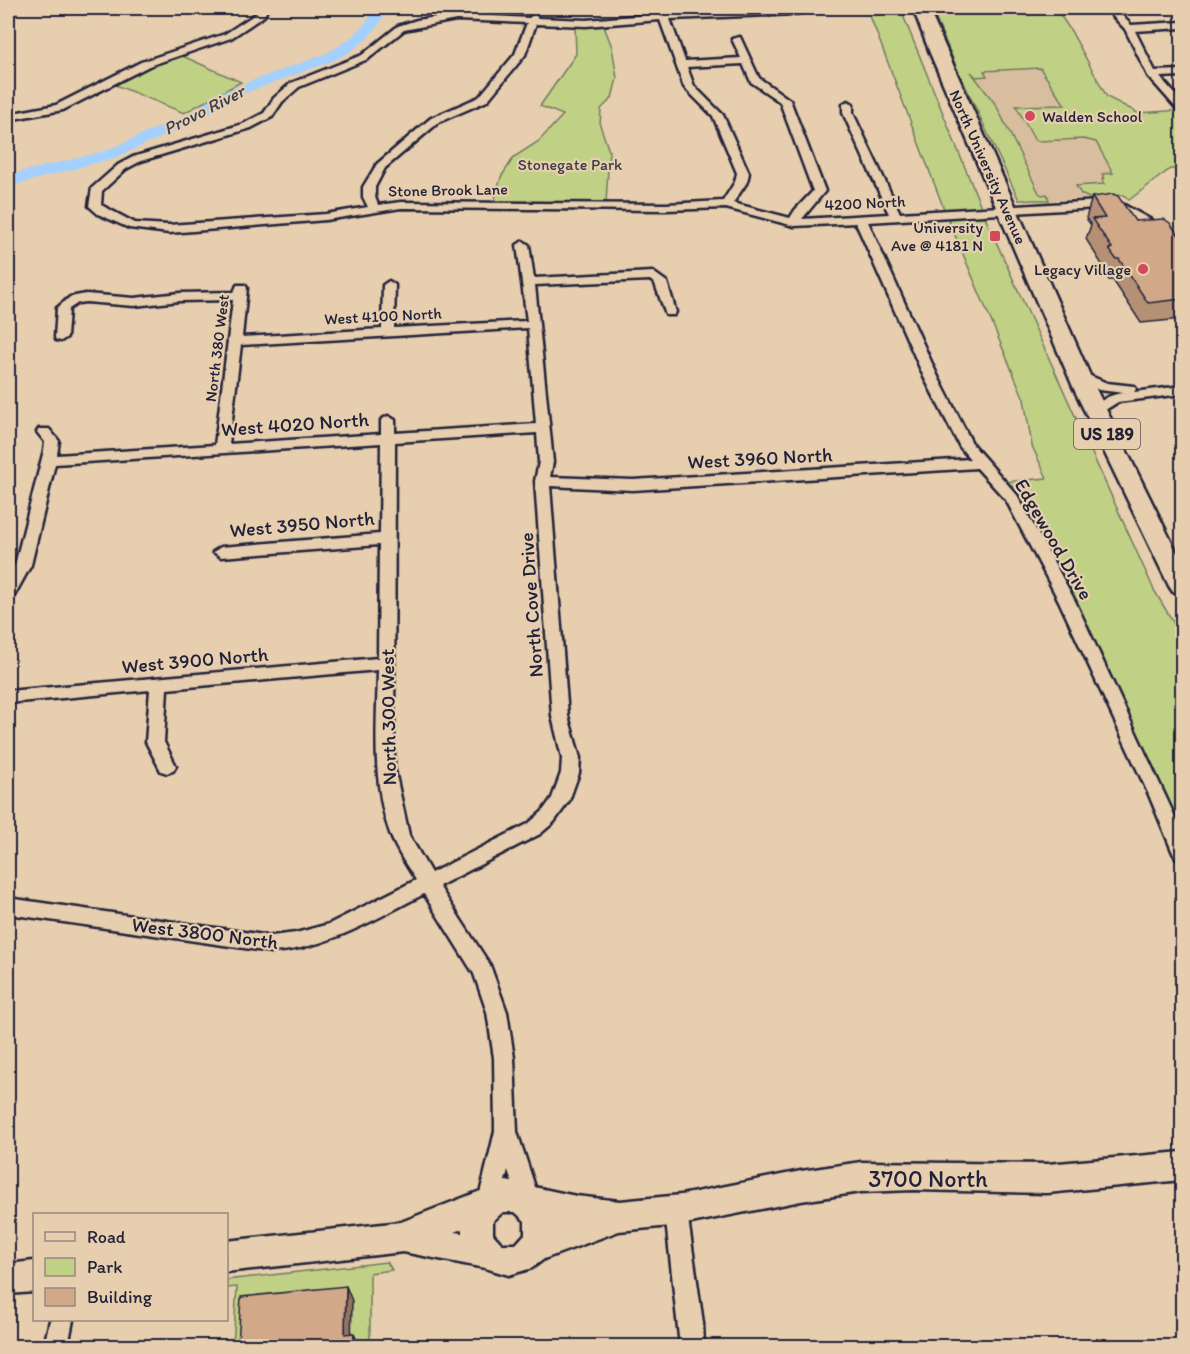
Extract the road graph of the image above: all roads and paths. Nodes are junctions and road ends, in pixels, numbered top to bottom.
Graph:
1 (13, 8) edge
2 (263, 8) edge
3 (796, 8) edge
4 (808, 8) edge
5 (920, 8) edge
6 (1110, 8) edge
7 (663, 12) edge
8 (750, 12) junction
9 (8, 15) edge
10 (533, 19) junction
11 (1182, 25) edge
12 (1129, 28) junction
13 (737, 39) dead end
14 (747, 62) junction
15 (681, 64) junction
16 (1182, 72) edge
17 (1152, 74) junction
18 (848, 104) dead end
19 (1182, 108) edge
20 (8, 117) edge
21 (726, 205) junction
22 (374, 208) junction
23 (1008, 211) junction
24 (897, 218) junction
25 (861, 220) junction
26 (794, 223) junction
27 (1182, 242) edge
28 (523, 245) dead end
29 (528, 282) junction
30 (389, 285) dead end
31 (670, 312) dead end
32 (534, 324) junction
33 (388, 332) junction
34 (61, 337) dead end
35 (235, 341) junction
36 (1081, 376) junction
37 (1182, 390) edge
38 (1151, 392) junction
39 (1097, 411) junction
40 (388, 420) dead end
41 (543, 428) junction
42 (44, 432) dead end
43 (388, 438) junction
44 (222, 448) junction
45 (48, 459) junction
46 (980, 463) junction
47 (542, 481) junction
48 (387, 539) junction
49 (221, 552) dead end
50 (1182, 586) edge
51 (8, 592) edge
52 (387, 663) junction
53 (159, 684) junction
54 (8, 697) edge
55 (167, 766) dead end
56 (1182, 853) edge
57 (427, 883) junction
58 (8, 906) edge
59 (506, 1131) junction
60 (1182, 1167) edge
61 (530, 1202) junction
62 (486, 1207) junction
63 (676, 1212) junction
64 (618, 1216) junction
65 (403, 1237) junction
66 (534, 1248) junction
67 (487, 1253) junction
68 (228, 1257) edge
69 (33, 1276) edge
70 (8, 1279) edge
71 (62, 1321) edge
72 (56, 1347) edge
73 (692, 1347) edge

1 - 9 street
2 - 20 street
3 - 8 street
4 - 8 street
5 - 23 highway, North University Avenue / US 189
6 - 12 street
7 - 8 street
7 - 10 street
7 - 15 street
10 - 22 street
10 - 22 street, Stone Brook Lane
11 - 12 street
12 - 17 street
13 - 14 street
14 - 15 street
14 - 26 street
15 - 21 street
16 - 17 street
17 - 19 street
18 - 24 street
21 - 22 street, Stone Brook Lane
21 - 26 street, 4200 North
23 - 24 street, 4200 North
23 - 27 street, 4200 North
23 - 36 highway, North University Avenue / US 189
24 - 25 street, 4200 North
25 - 26 street, 4200 North
25 - 46 street, Edgewood Drive
28 - 29 street, North Cove Drive
29 - 31 street
29 - 32 street, North Cove Drive
30 - 33 street
32 - 33 street, West 4100 North
32 - 41 street, North Cove Drive
33 - 35 street, West 4100 North
34 - 35 street, North 380 West
35 - 44 street, North 380 West
36 - 38 street
36 - 39 highway, North University Avenue / US 189
37 - 38 street
38 - 39 street
39 - 50 highway, North University Avenue / US 189
40 - 43 street, North 300 West
41 - 43 street, West 4020 North
41 - 47 street, North Cove Drive
42 - 45 street
43 - 44 street, West 4020 North
43 - 48 street, North 300 West
44 - 45 street, West 4020 North
45 - 51 street
46 - 47 street, West 3960 North
46 - 56 street, Edgewood Drive
47 - 57 street, North Cove Drive
48 - 49 street, West 3950 North
48 - 52 street, North 300 West
52 - 53 street, West 3900 North
52 - 57 street, North 300 West
53 - 54 street, West 3900 North
53 - 55 street
57 - 58 street, West 3800 North
57 - 59 street, North 300 West
59 - 61 street, North 300 West
59 - 62 street, North 300 West
60 - 63 main road, 3700 North
61 - 62 main road
61 - 64 main road
61 - 66 main road
62 - 65 main road
62 - 67 main road
63 - 64 main road, 3700 North
63 - 73 street
64 - 66 main road
65 - 67 main road
65 - 68 main road
66 - 67 main road
69 - 70 main road
71 - 72 street

